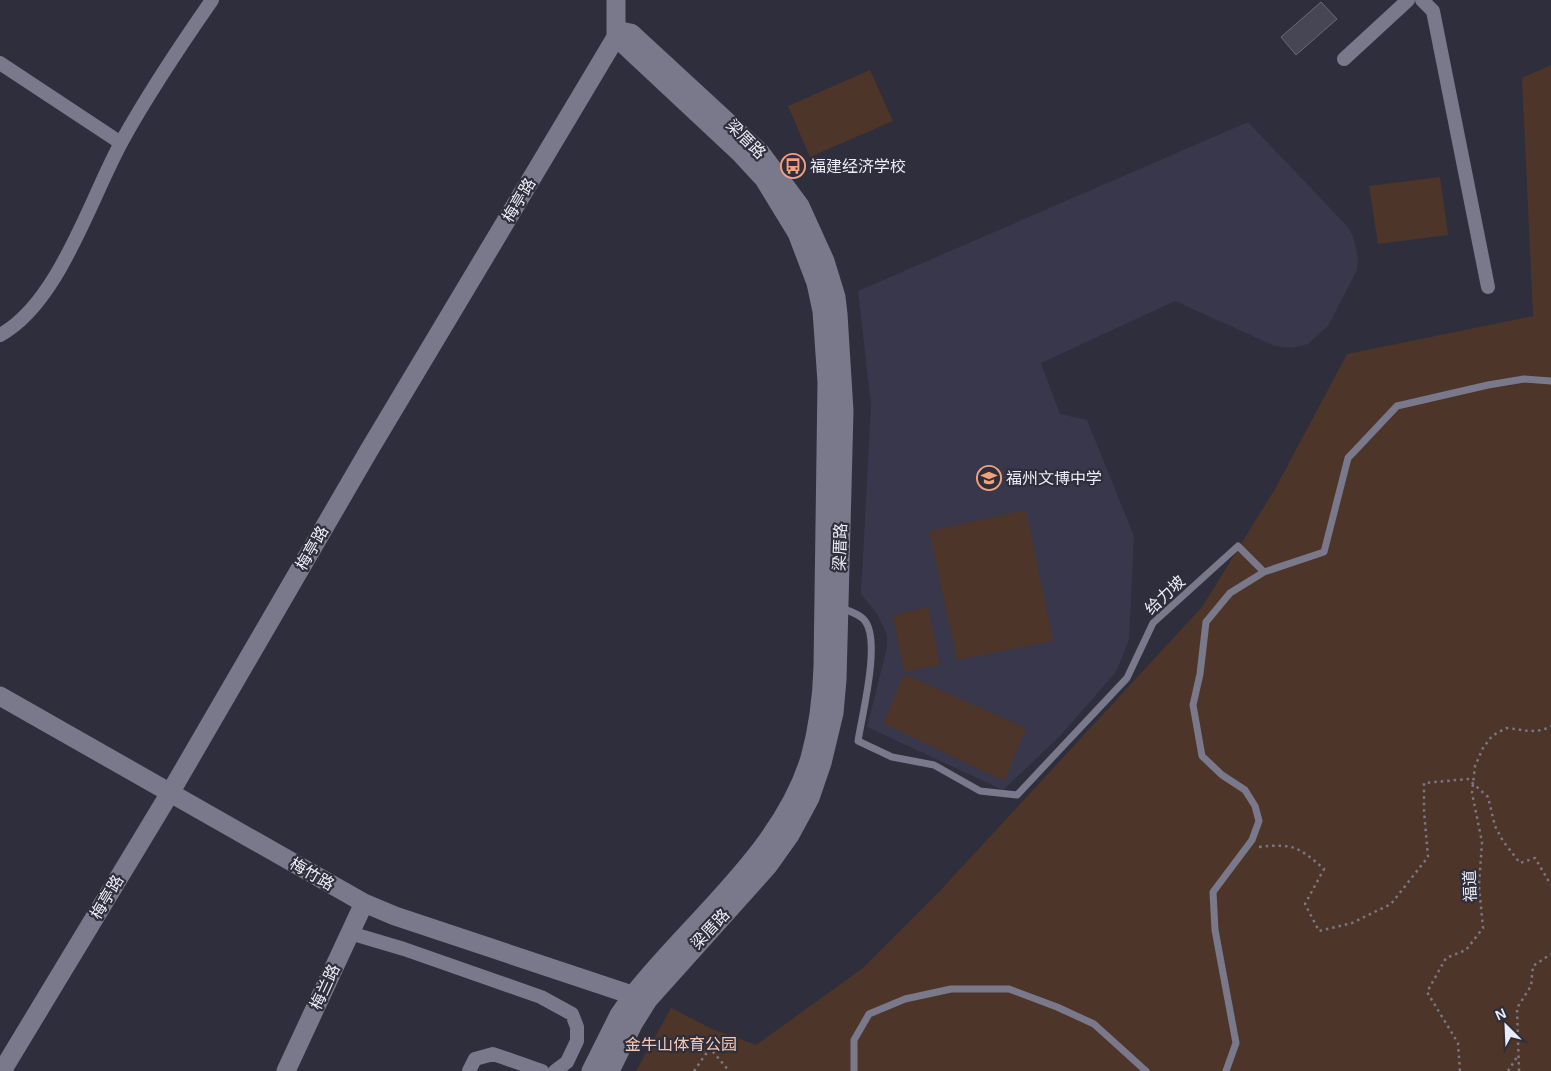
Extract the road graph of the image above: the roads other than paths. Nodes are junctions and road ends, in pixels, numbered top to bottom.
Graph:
1 (212, 0) edge
2 (616, 0) edge
3 (628, 0) edge
4 (1408, 0) edge
5 (1422, 0) edge
6 (622, 34) junction
7 (1344, 59) dead end
8 (0, 63) edge
9 (121, 143) junction
10 (1488, 287) dead end
11 (0, 335) edge
12 (1551, 381) edge
13 (1264, 572) junction
14 (838, 607) junction
15 (0, 696) edge
16 (170, 793) junction
17 (364, 903) junction
18 (350, 933) junction
19 (640, 997) junction
20 (2, 1071) edge
21 (286, 1071) edge
22 (469, 1071) edge
23 (542, 1071) edge
24 (555, 1071) edge
25 (591, 1071) edge
26 (610, 1071) edge
27 (854, 1071) edge
28 (1146, 1071) edge
29 (1226, 1071) edge

1 - 9 street
2 - 6 main road
3 - 6 main road
4 - 7 street
5 - 10 street
6 - 14 main road, 梁厝路
6 - 16 main road, 梅亭路
6 - 19 main road, 梁厝路
8 - 9 street
9 - 11 street
12 - 13 lane
13 - 14 lane, 给力坡
13 - 29 lane
14 - 19 main road, 梁厝路
15 - 16 main road, 梅竹路
16 - 17 main road, 梅竹路
16 - 20 main road, 梅亭路
17 - 18 main road, 梅兰路
17 - 19 main road, 梅竹路
18 - 21 main road, 梅兰路
18 - 24 street
19 - 25 main road, 梁厝路
19 - 26 main road, 梁厝路
22 - 23 street
27 - 28 lane

